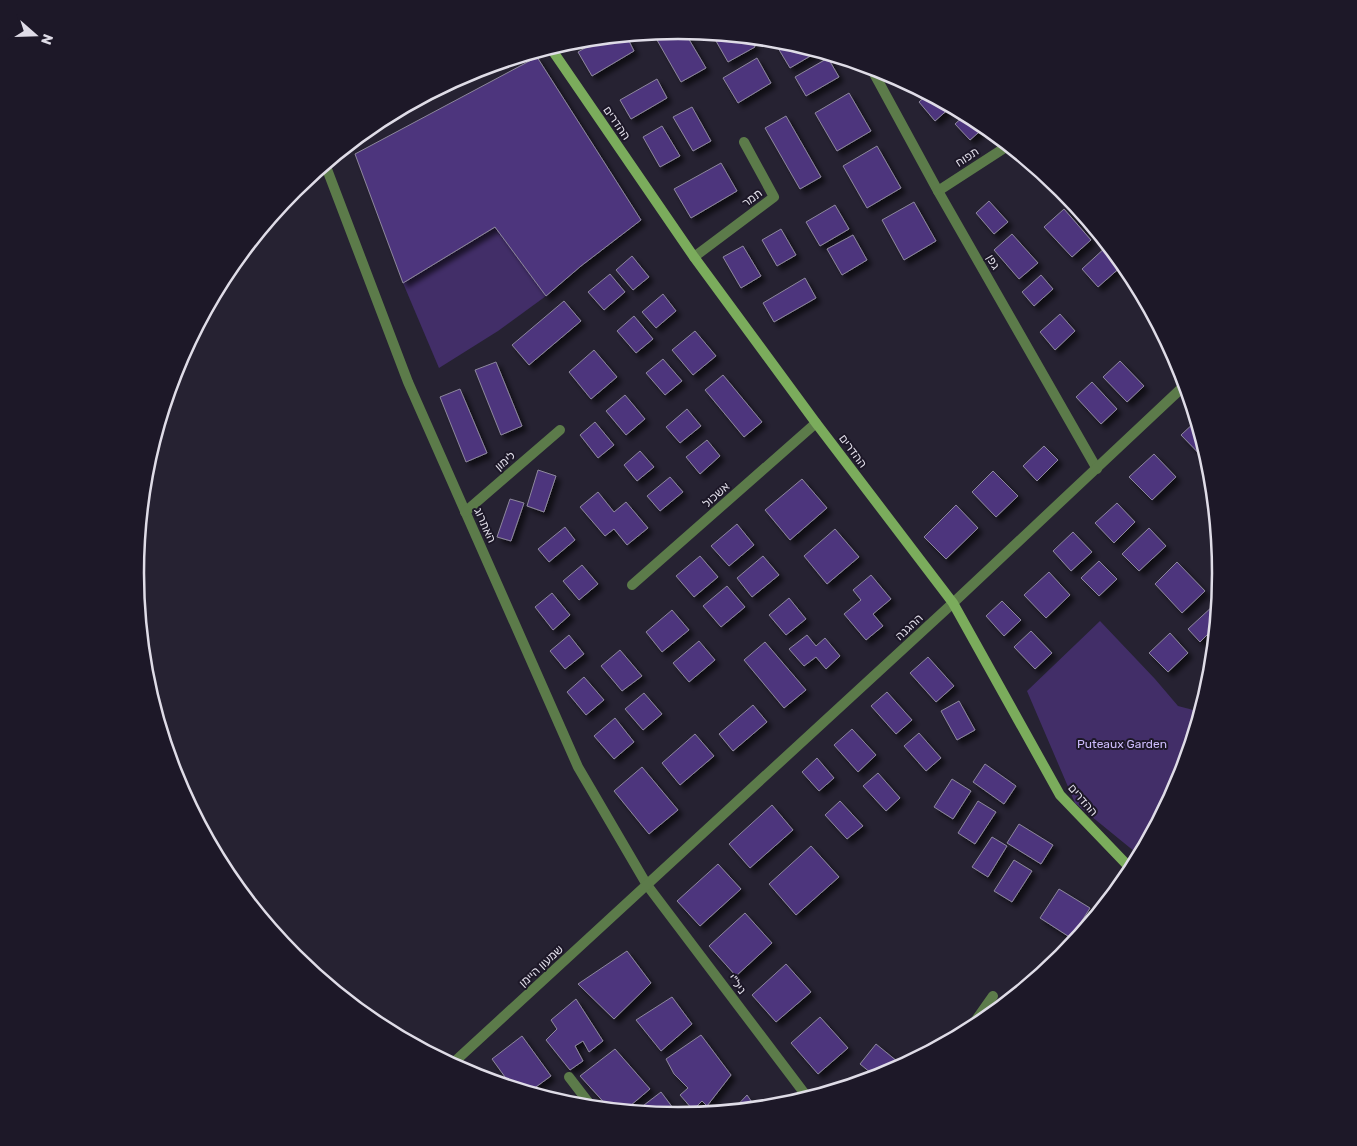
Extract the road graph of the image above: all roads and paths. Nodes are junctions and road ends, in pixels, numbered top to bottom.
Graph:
1 (555, 54) edge
2 (876, 76) edge
3 (744, 142) dead end
4 (1003, 149) edge
5 (327, 170) edge
6 (938, 191) junction
7 (694, 256) junction
8 (1180, 390) edge
9 (816, 422) junction
10 (560, 430) dead end
11 (1097, 469) junction
12 (465, 512) junction
13 (632, 585) dead end
14 (953, 603) junction
15 (1126, 864) edge
16 (646, 885) junction
17 (993, 996) dead end
18 (982, 1012) edge
19 (457, 1059) edge
20 (569, 1077) dead end
21 (804, 1092) edge
22 (585, 1099) edge

1 - 7 street, ההדרים
2 - 6 street, גפן
3 - 7 street, תמר
4 - 6 street, תפוח
5 - 12 street, האתרוג
6 - 11 street, גפן
7 - 9 street, ההדרים
8 - 11 street, ההגנה
9 - 13 street, אשכול
9 - 14 street, ההדרים
10 - 12 street, לימון
11 - 14 street, ההגנה
12 - 16 street, האתרוג
14 - 15 street, ההדרים
14 - 16 street, ההגנה
16 - 19 street, שמעון היימן
16 - 21 street, ניל"י
17 - 18 street
20 - 22 street

